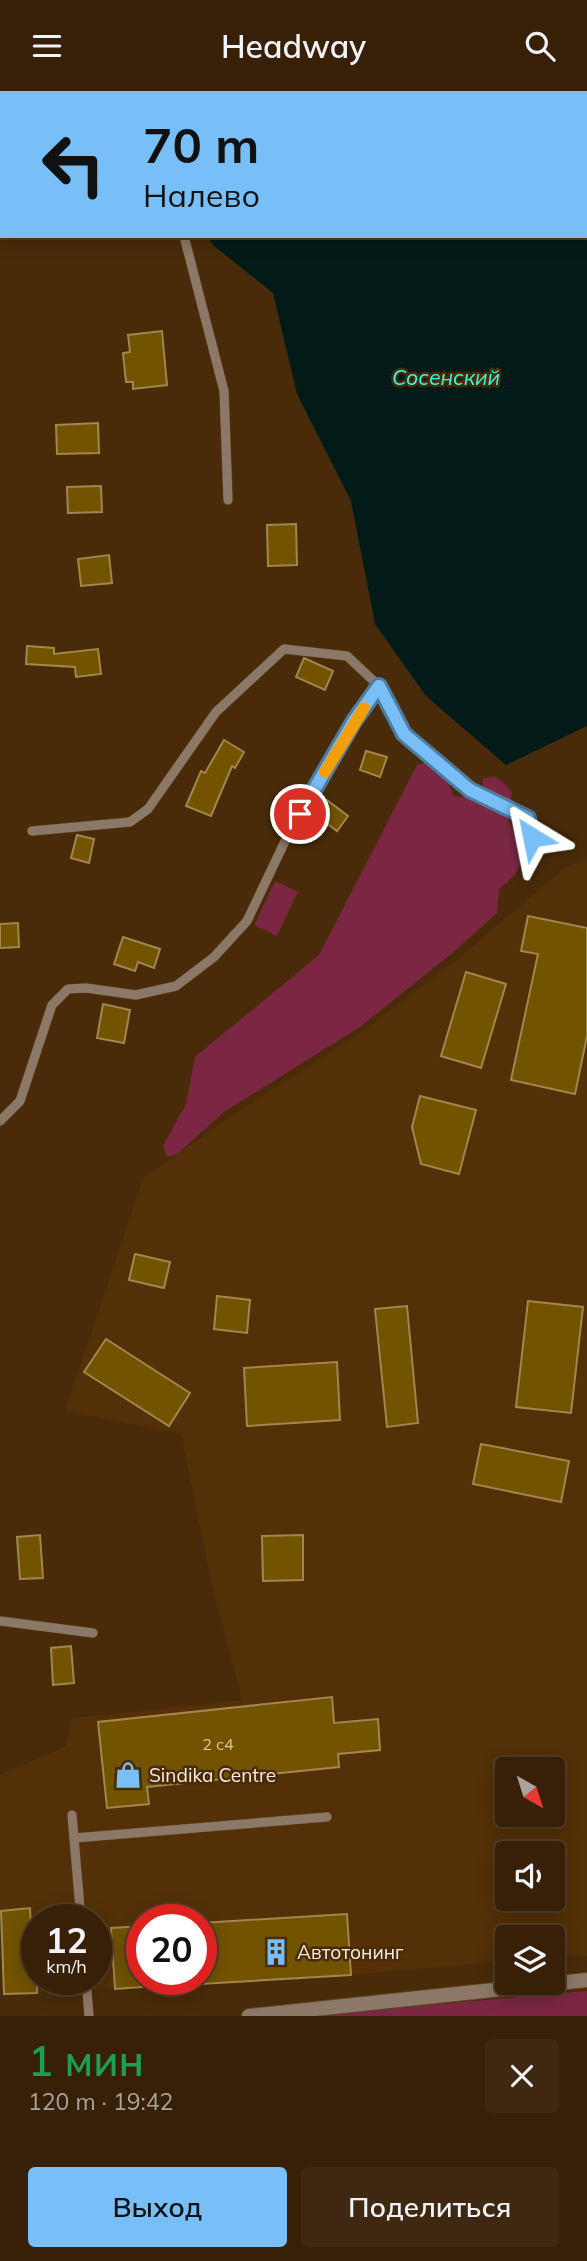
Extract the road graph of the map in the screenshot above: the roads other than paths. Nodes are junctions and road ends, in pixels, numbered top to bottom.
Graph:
1 (185, 238) edge
2 (228, 500) dead end
3 (379, 686) junction
4 (32, 831) dead end
5 (532, 837) dead end
6 (0, 1121) edge
7 (0, 1621) edge
8 (93, 1633) dead end
9 (72, 1815) dead end
10 (327, 1817) dead end
11 (74, 1838) junction
12 (80, 1904) edge
13 (587, 1980) edge
14 (87, 1995) edge
15 (89, 2016) edge
16 (249, 2016) edge

1 - 2 lane
3 - 4 lane
3 - 5 lane
3 - 6 lane
7 - 8 lane
9 - 11 lane
10 - 11 lane
11 - 12 lane
13 - 16 street
14 - 15 lane

